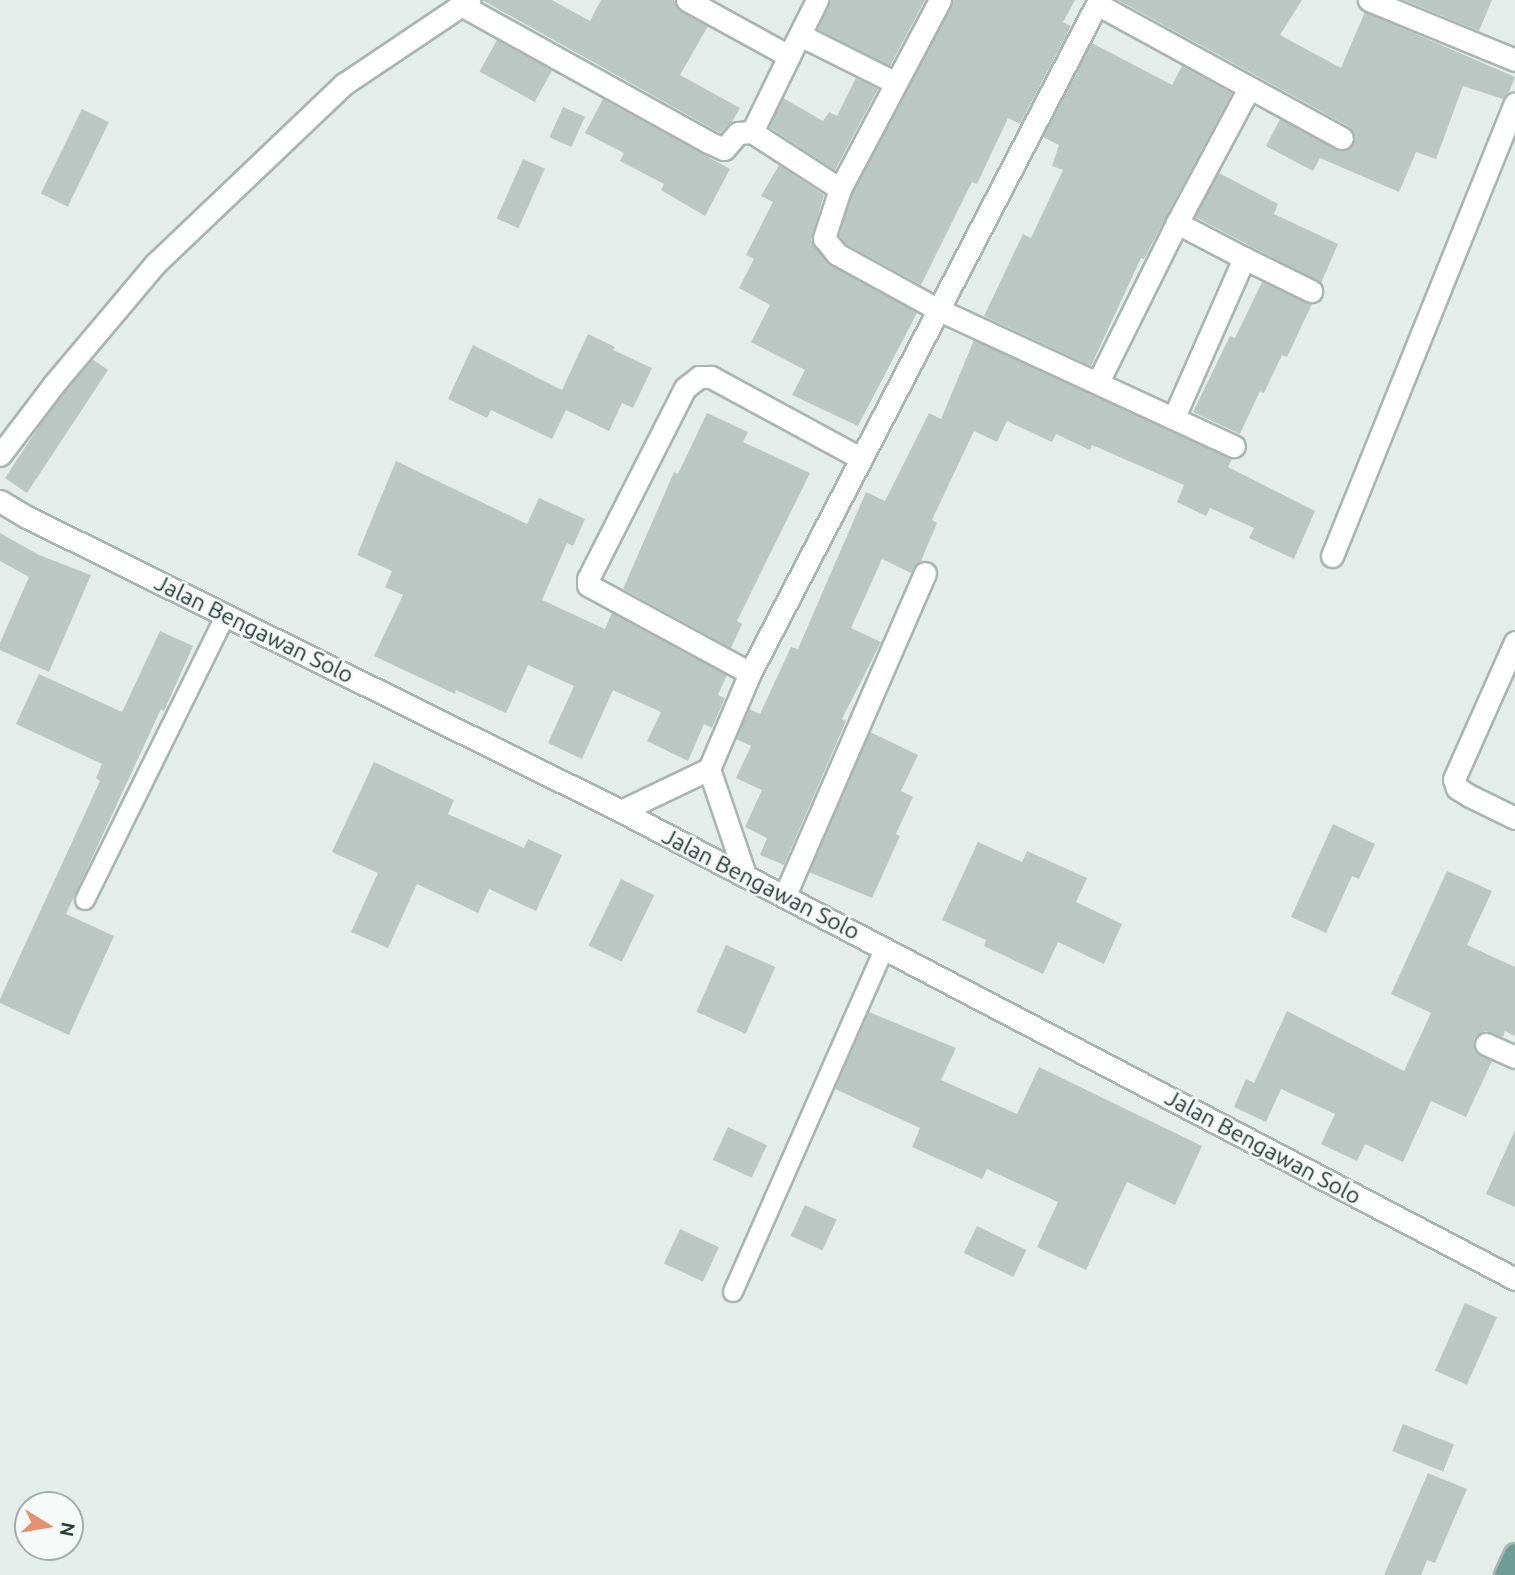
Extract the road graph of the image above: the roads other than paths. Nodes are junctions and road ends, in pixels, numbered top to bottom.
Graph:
1 (687, 0) edge
2 (817, 0) edge
3 (940, 0) edge
4 (1369, 0) edge
5 (1098, 2) edge
6 (466, 3) edge
7 (717, 8) edge
8 (800, 35) junction
9 (789, 56) junction
10 (1515, 60) edge
11 (896, 83) junction
12 (1249, 88) junction
13 (1515, 104) edge
14 (752, 132) junction
15 (1342, 138) dead end
16 (840, 189) junction
17 (1177, 223) junction
18 (1244, 258) junction
19 (1311, 291) dead end
20 (937, 309) junction
21 (1098, 382) junction
22 (1174, 417) junction
23 (1234, 446) dead end
24 (0, 455) edge
25 (860, 458) junction
26 (0, 501) edge
27 (1332, 556) dead end
28 (925, 573) dead end
29 (226, 615) junction
30 (1515, 642) edge
31 (750, 673) junction
32 (709, 769) junction
33 (621, 811) junction
34 (1515, 818) edge
35 (746, 876) junction
36 (785, 895) junction
37 (85, 900) dead end
38 (885, 948) junction
39 (1486, 1044) dead end
40 (1515, 1057) edge
41 (1515, 1279) edge
42 (733, 1292) dead end
43 (1515, 1555) edge
44 (1505, 1575) edge

1 - 7 street
2 - 8 street
3 - 11 street
4 - 10 street
5 - 12 street
5 - 20 street
6 - 14 street
6 - 24 street
7 - 9 street
8 - 9 street
8 - 11 street
9 - 14 street
11 - 16 street
12 - 15 street
12 - 17 street
13 - 27 street
14 - 16 street
16 - 20 street
17 - 18 street
17 - 21 street
18 - 19 street
18 - 22 street
20 - 21 street
20 - 25 street
21 - 22 street
22 - 23 street
25 - 31 street
25 - 31 street
26 - 29 street, Jalan Bengawan Solo
28 - 36 street
29 - 33 street, Jalan Bengawan Solo
29 - 37 lane
30 - 34 street
31 - 32 street
32 - 33 street
32 - 35 street
33 - 35 street, Jalan Bengawan Solo
35 - 36 street, Jalan Bengawan Solo
36 - 38 street, Jalan Bengawan Solo
38 - 41 street, Jalan Bengawan Solo
38 - 42 lane
39 - 40 street
43 - 44 main road

